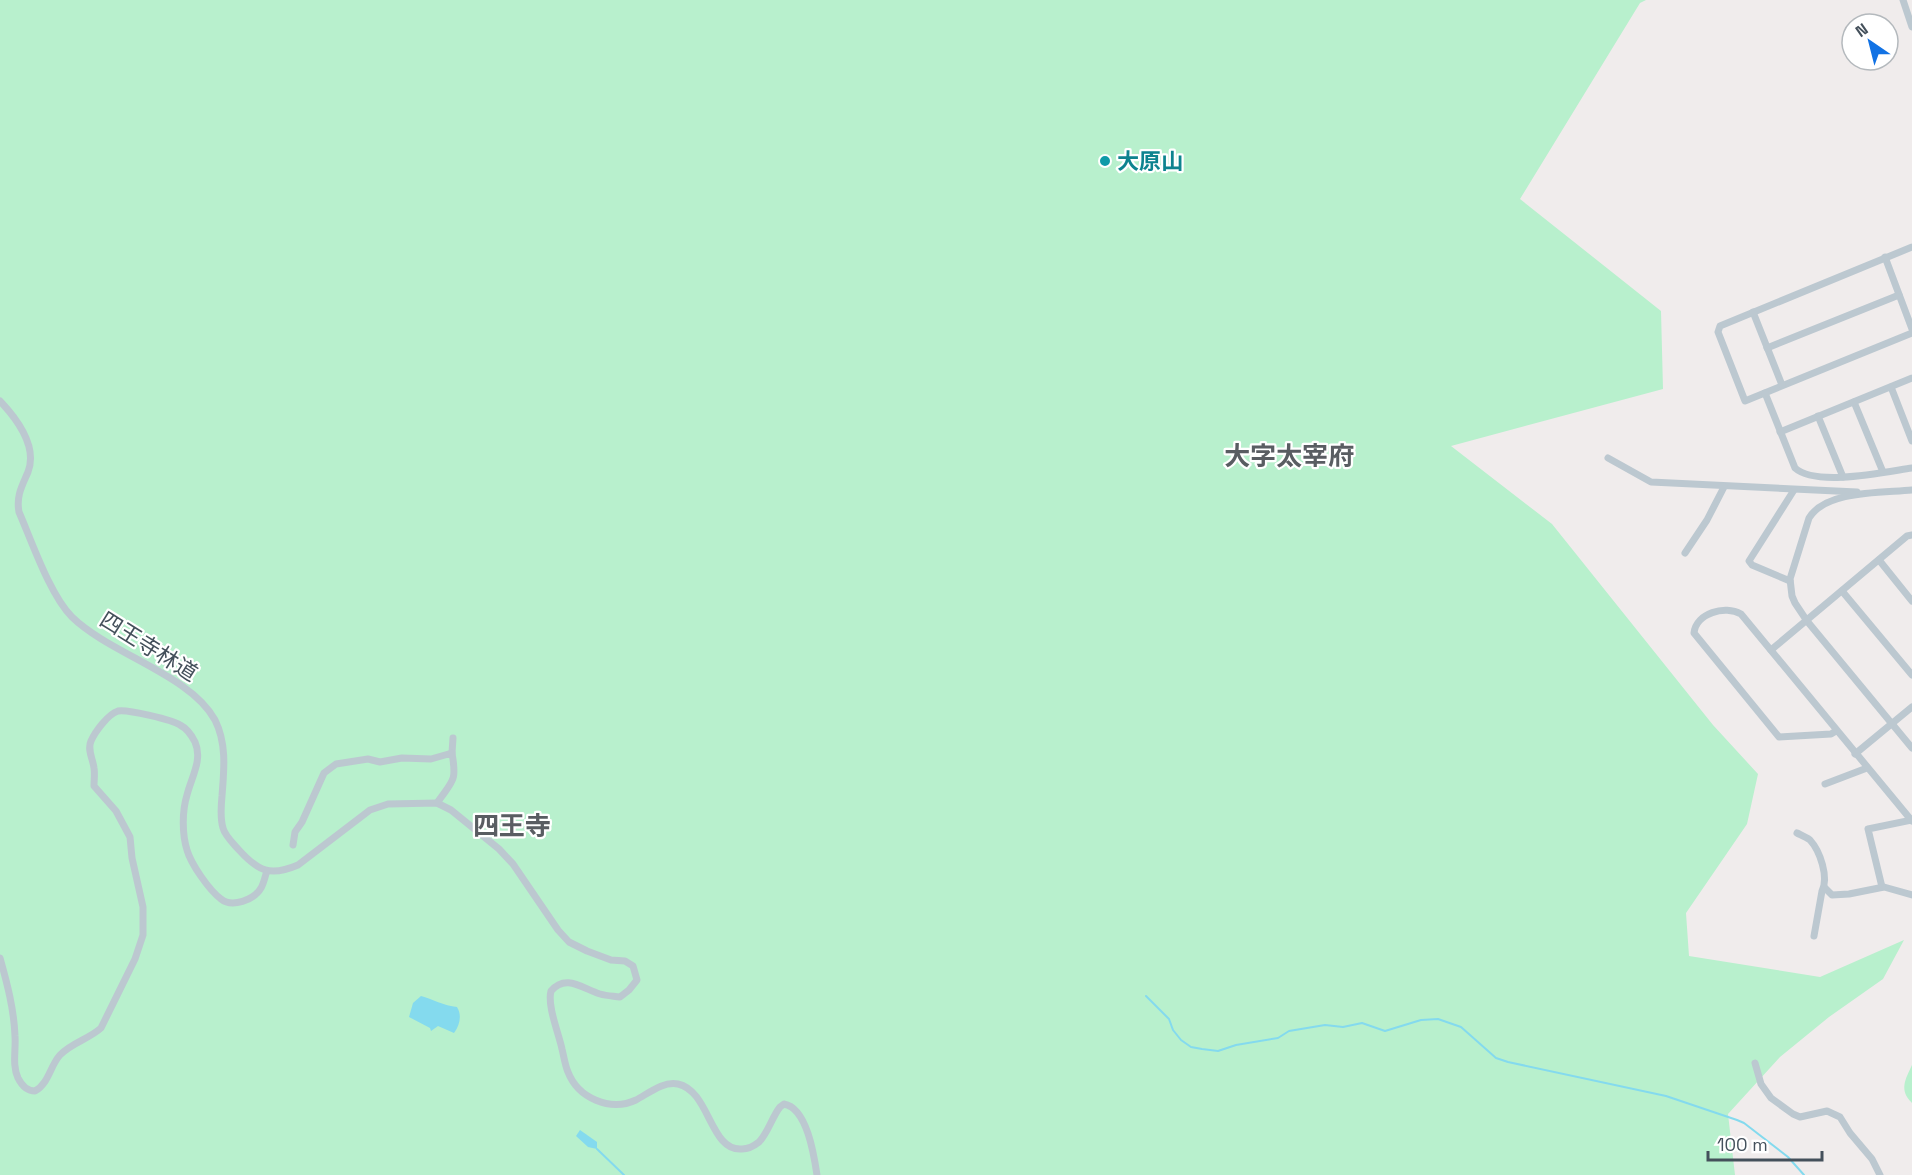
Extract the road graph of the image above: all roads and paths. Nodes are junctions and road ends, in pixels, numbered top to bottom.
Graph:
1 (1903, 0) edge
2 (1912, 27) edge
3 (1912, 247) edge
4 (1885, 257) junction
5 (1899, 295) junction
6 (1753, 312) junction
7 (1912, 331) edge
8 (1767, 348) junction
9 (1912, 378) edge
10 (1782, 385) junction
11 (1891, 387) junction
12 (1765, 393) junction
13 (0, 401) edge
14 (1854, 402) junction
15 (1818, 416) junction
16 (1780, 432) junction
17 (1912, 441) edge
18 (1608, 458) dead end
19 (1912, 468) edge
20 (1883, 472) junction
21 (1843, 477) junction
22 (1724, 487) junction
23 (1794, 490) junction
24 (1912, 490) edge
25 (1868, 494) junction
26 (1912, 535) edge
27 (1685, 553) dead end
28 (1879, 560) junction
29 (1790, 581) junction
30 (1842, 591) junction
31 (1912, 601) edge
32 (1807, 621) junction
33 (1771, 650) junction
34 (1912, 675) edge
35 (1912, 707) edge
36 (1892, 723) junction
37 (1836, 731) junction
38 (453, 738) dead end
39 (1912, 748) edge
40 (452, 753) junction
41 (1855, 754) junction
42 (1867, 768) junction
43 (1825, 784) dead end
44 (437, 803) junction
45 (1912, 820) edge
46 (1797, 833) dead end
47 (293, 845) dead end
48 (267, 871) junction
49 (1824, 887) junction
50 (1882, 887) junction
51 (1912, 895) edge
52 (1814, 936) dead end
53 (0, 958) edge
54 (1755, 1063) dead end
55 (817, 1175) edge
56 (1880, 1175) edge

1 - 2 street
3 - 4 street
4 - 5 street
4 - 6 street
5 - 7 street
5 - 8 street
6 - 8 street
6 - 12 street
7 - 10 street
8 - 10 street
9 - 11 street
10 - 12 street
11 - 14 street
11 - 17 street
12 - 16 street
13 - 48 street, 四王寺林道
14 - 15 street
14 - 20 street
15 - 16 street
15 - 21 street
16 - 21 street
18 - 22 street
19 - 20 street
20 - 21 street
22 - 23 street
22 - 27 street
23 - 25 street
23 - 29 street
24 - 25 street
25 - 29 street
26 - 28 street
28 - 30 street
28 - 31 street
29 - 32 street
30 - 32 street
30 - 34 street
32 - 33 street
32 - 36 street
33 - 37 street
33 - 37 street
35 - 36 street
36 - 39 street
36 - 41 street
37 - 41 street
38 - 40 street
40 - 44 street
40 - 47 street
41 - 42 street
42 - 43 street
42 - 45 street
44 - 48 street
44 - 55 street
45 - 50 street
46 - 49 street
48 - 53 street
49 - 50 street
49 - 52 street
50 - 51 street
54 - 56 street

